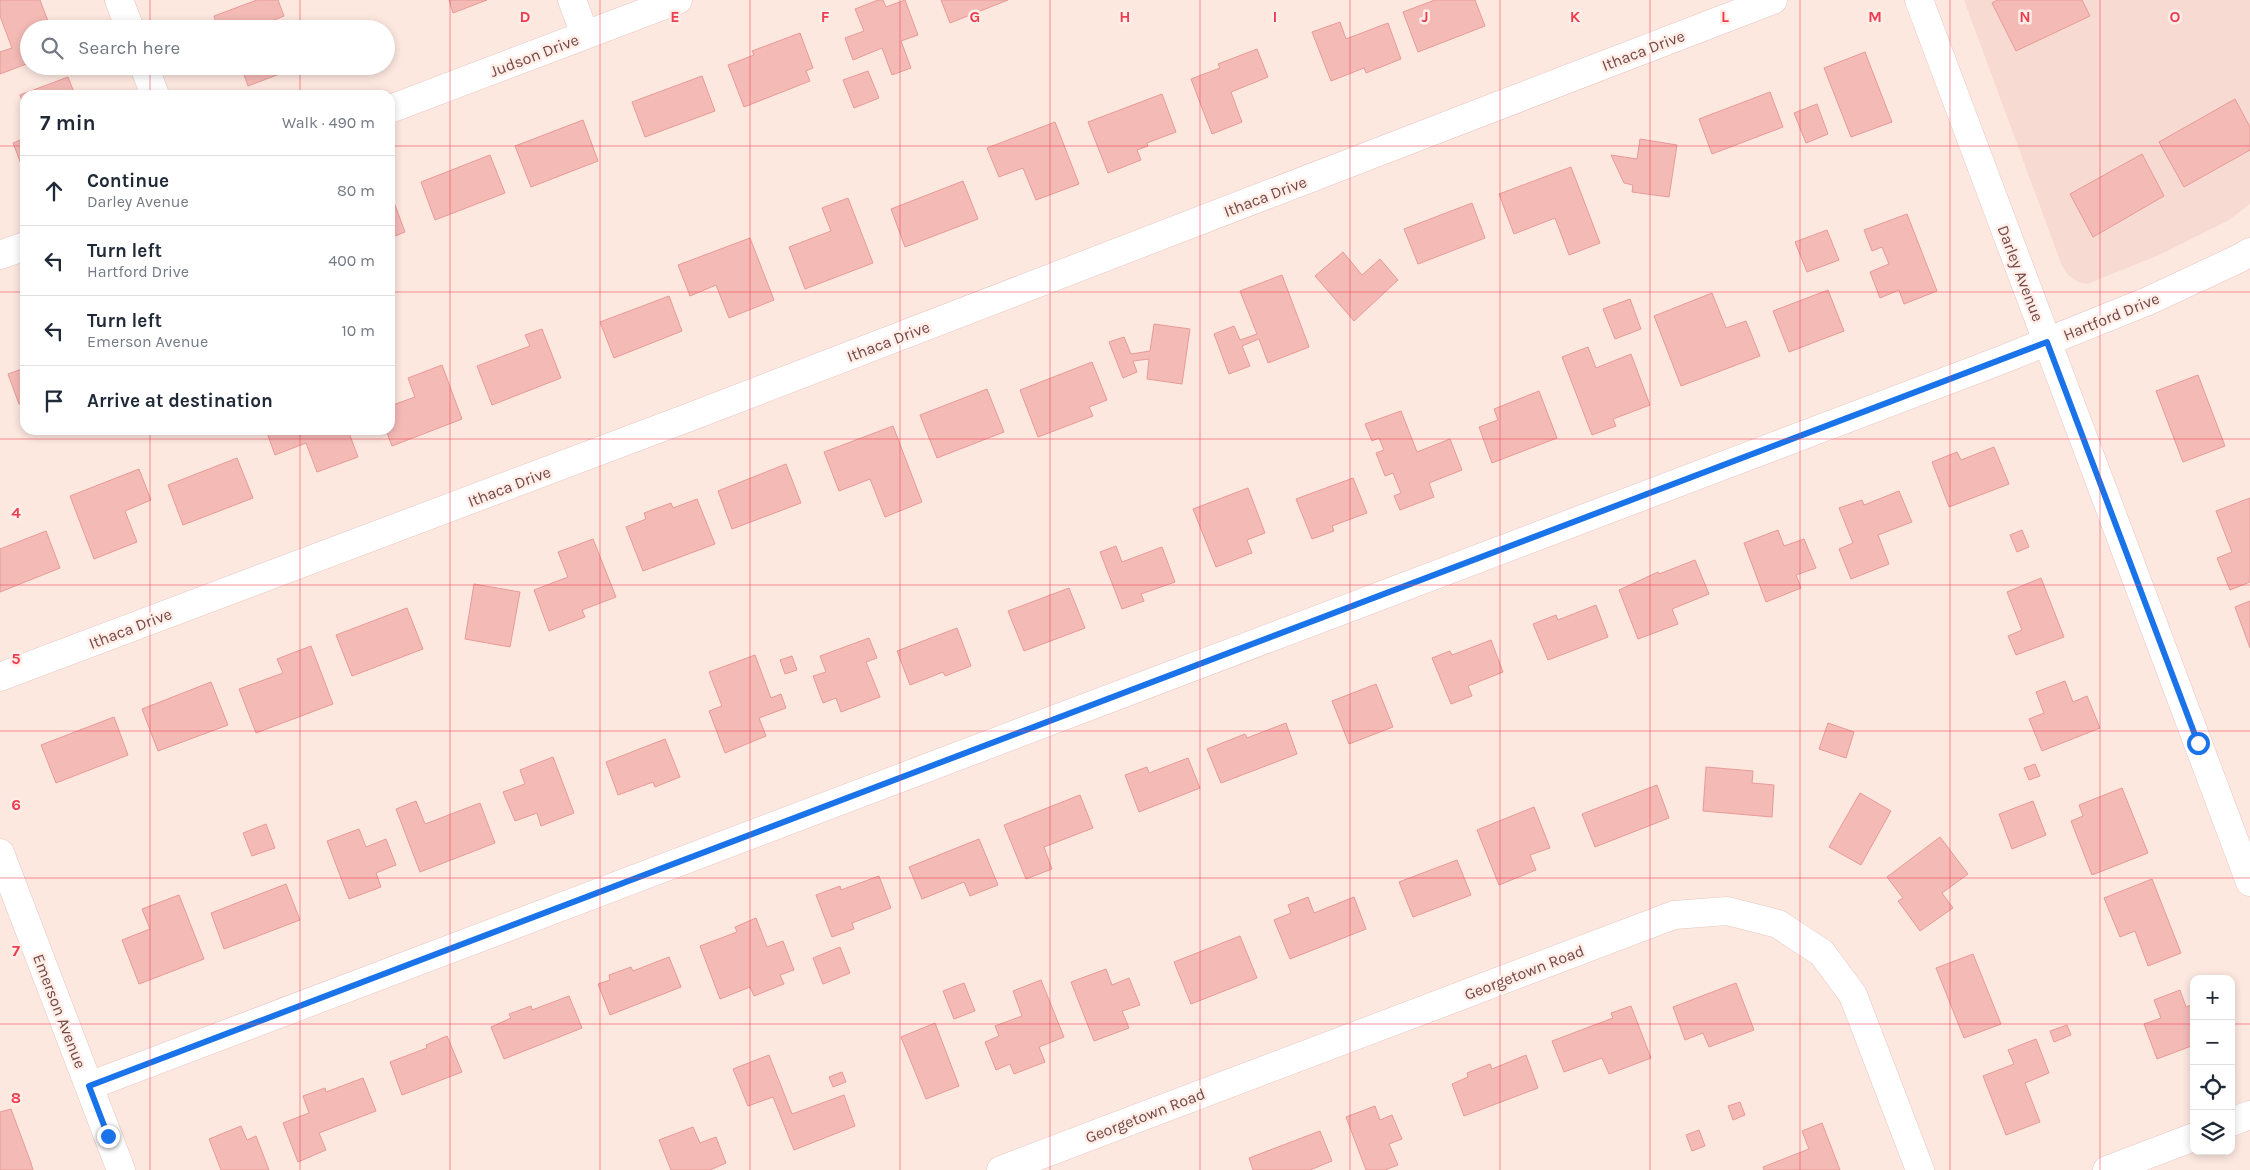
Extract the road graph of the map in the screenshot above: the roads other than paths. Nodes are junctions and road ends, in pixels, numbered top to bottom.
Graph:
1 (119, 0) edge
2 (572, 0) edge
3 (678, 0) edge
4 (1773, 0) edge
5 (1919, 0) edge
6 (127, 20) edge
7 (585, 35) junction
8 (147, 75) edge
9 (153, 90) edge
10 (395, 107) edge
11 (20, 248) edge
12 (2250, 252) edge
13 (0, 255) edge
14 (2047, 342) junction
15 (0, 677) edge
16 (0, 853) edge
17 (2250, 882) edge
18 (89, 1086) junction
19 (2250, 1115) edge
20 (2235, 1121) edge
21 (2190, 1139) edge
22 (121, 1170) edge
23 (1001, 1170) edge
24 (1920, 1170) edge
25 (2107, 1170) edge

1 - 6 street
2 - 7 street
3 - 7 street, Judson Drive
4 - 15 street, Ithaca Drive
5 - 14 street, Darley Avenue
7 - 10 street, Judson Drive
8 - 9 street
11 - 13 street
12 - 14 street, Hartford Drive
14 - 17 street, Darley Avenue
14 - 18 street, Hartford Drive
16 - 18 street, Emerson Avenue
18 - 22 street, Emerson Avenue
19 - 20 street
21 - 25 street
23 - 24 street, Georgetown Road

